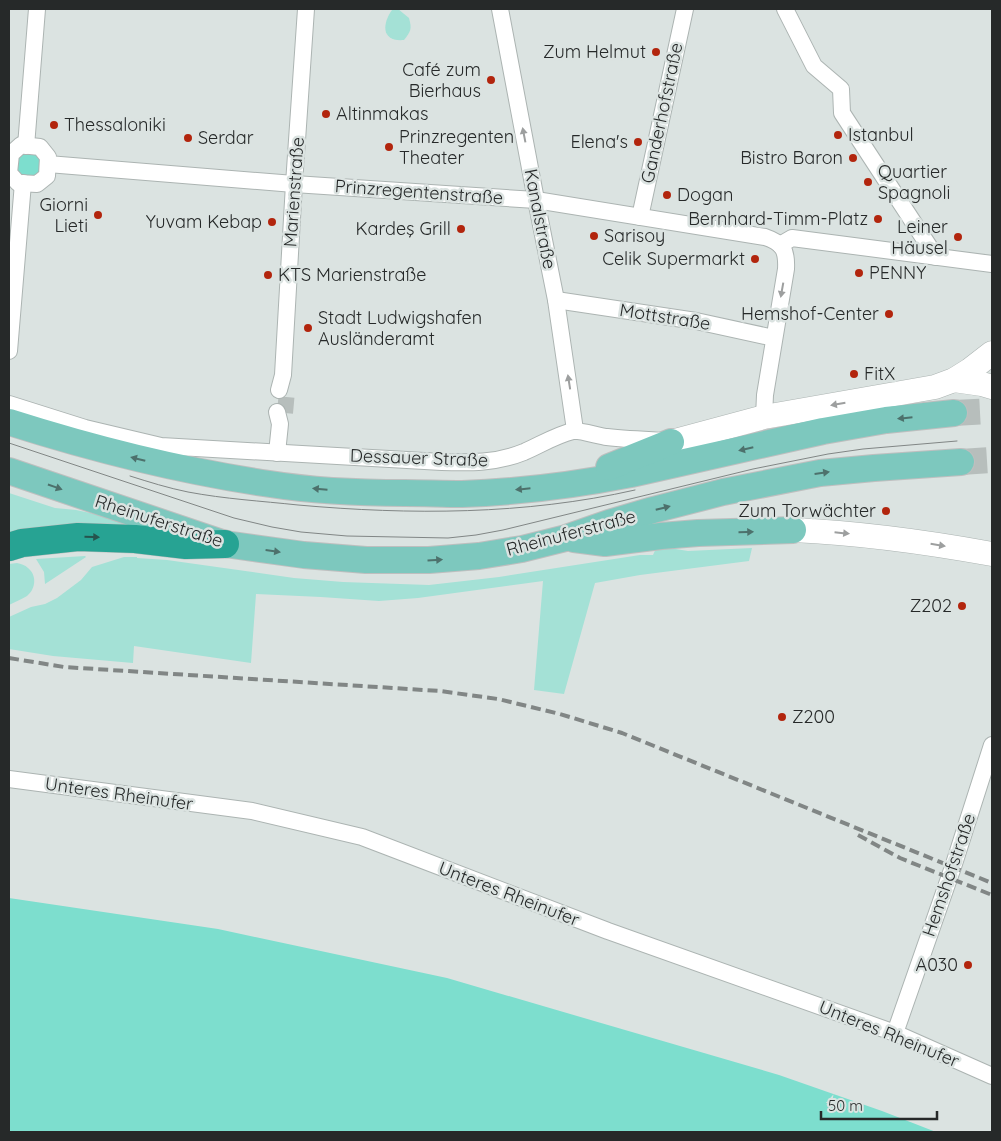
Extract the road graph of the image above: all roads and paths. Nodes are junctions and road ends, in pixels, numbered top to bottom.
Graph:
1 (37, 9) edge
2 (306, 9) edge
3 (500, 9) edge
4 (684, 9) edge
5 (785, 9) edge
6 (26, 146) junction
7 (10, 161) edge
8 (48, 164) junction
9 (23, 184) junction
10 (294, 184) junction
11 (536, 200) junction
12 (640, 217) junction
13 (780, 244) junction
14 (936, 257) junction
15 (992, 264) edge
16 (556, 300) junction
17 (11, 311) edge
18 (774, 338) junction
19 (9, 351) edge
20 (992, 353) edge
21 (954, 380) junction
22 (283, 385) tunnel mouth
23 (992, 387) edge
24 (9, 404) edge
25 (954, 414) tunnel mouth
26 (281, 416) tunnel mouth
27 (764, 418) junction
28 (9, 422) edge
29 (575, 430) junction
30 (671, 442) junction
31 (277, 453) junction
32 (961, 462) tunnel mouth
33 (9, 471) edge
34 (572, 484) junction
35 (793, 530) joint
36 (566, 538) junction
37 (225, 544) junction
38 (988, 546) edge
39 (9, 547) edge
40 (992, 745) edge
41 (9, 779) edge
42 (895, 1033) junction
43 (992, 1076) edge

1 - 6 street
2 - 10 street, Marienstraße
11 -> 3 street, Kanalstraße
4 - 12 street, Ganderhofstraße
5 - 14 street
6 - 7 street
6 - 8 street
7 - 9 street
8 - 9 street
8 - 10 street, Prinzregentenstraße
9 - 17 street
10 - 11 street, Prinzregentenstraße
10 - 22 street, Marienstraße
11 - 12 street, Prinzregentenstraße
11 - 16 street, Kanalstraße
12 - 13 street, Prinzregentenstraße
13 - 14 street
13 -> 18 street
14 - 15 street
16 - 18 street, Mottstraße
29 -> 16 street, Kanalstraße
17 - 19 street
18 - 27 street
20 - 21 main road
21 - 23 main road
21 -> 27 main road
24 - 31 street, Dessauer Straße
25 -> 34 main road
26 - 31 street
27 - 30 main road
34 -> 28 main road
29 - 30 street
29 - 31 street, Dessauer Straße
30 - 34 main road
36 -> 32 main road, Rheinuferstraße
33 -> 37 main road, Rheinuferstraße
36 -> 35 main road
35 -> 38 main road
37 -> 36 main road, Rheinuferstraße
39 -> 37 highway
40 - 42 street, Hemshofstraße
41 - 42 street, Unteres Rheinufer
42 - 43 street, Unteres Rheinufer

